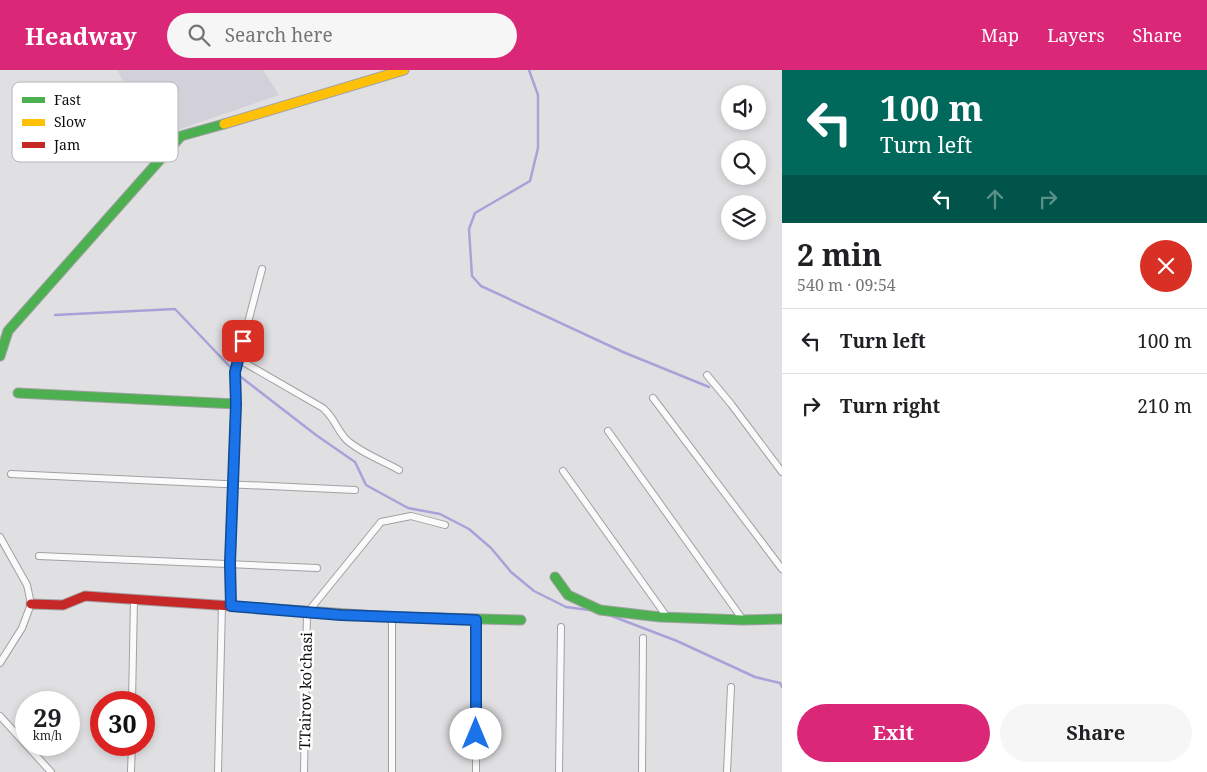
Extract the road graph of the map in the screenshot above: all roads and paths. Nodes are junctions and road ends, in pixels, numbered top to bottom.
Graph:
1 (404, 70) edge
2 (178, 138) edge
3 (157, 162) edge
4 (262, 269) dead end
5 (0, 356) edge
6 (238, 359) junction
7 (707, 375) dead end
8 (18, 393) dead end
9 (653, 398) dead end
10 (236, 404) junction
11 (608, 431) dead end
12 (399, 470) dead end
13 (563, 471) dead end
14 (782, 472) edge
15 (11, 474) dead end
16 (233, 485) junction
17 (355, 490) dead end
18 (445, 525) dead end
19 (0, 537) edge
20 (39, 556) dead end
21 (230, 563) junction
22 (317, 568) dead end
23 (782, 569) edge
24 (555, 576) dead end
25 (134, 599) junction
26 (31, 604) junction
27 (222, 605) junction
28 (231, 606) junction
29 (307, 613) junction
30 (667, 617) junction
31 (392, 618) junction
32 (782, 619) edge
33 (476, 620) junction
34 (521, 620) dead end
35 (743, 620) junction
36 (561, 627) dead end
37 (643, 638) dead end
38 (0, 663) edge
39 (731, 687) dead end
40 (132, 691) edge
41 (0, 716) edge
42 (132, 756) edge
43 (131, 771) edge
44 (51, 772) edge
45 (218, 772) edge
46 (304, 772) edge
47 (392, 772) edge
48 (476, 772) edge
49 (559, 772) edge
50 (642, 772) edge
51 (727, 772) edge

1 - 2 street
3 - 5 street
4 - 6 street
6 - 10 street
6 - 12 street
7 - 14 street
8 - 10 street
9 - 23 street
10 - 16 street
11 - 35 street
13 - 30 street
15 - 16 street
16 - 17 street
16 - 21 street
18 - 29 street, T.Tairov ko'chasi
19 - 26 street
20 - 21 street
21 - 22 street
21 - 28 street
24 - 30 street
25 - 26 street
25 - 27 street
25 - 40 street
26 - 38 street
27 - 28 street
27 - 45 street
28 - 29 street
29 - 31 street
29 - 46 street, T.Tairov ko'chasi
30 - 35 street
31 - 33 street
31 - 47 street
32 - 35 street
33 - 34 street
33 - 48 street
36 - 49 street
37 - 50 street
39 - 51 street
41 - 44 street
42 - 43 street

